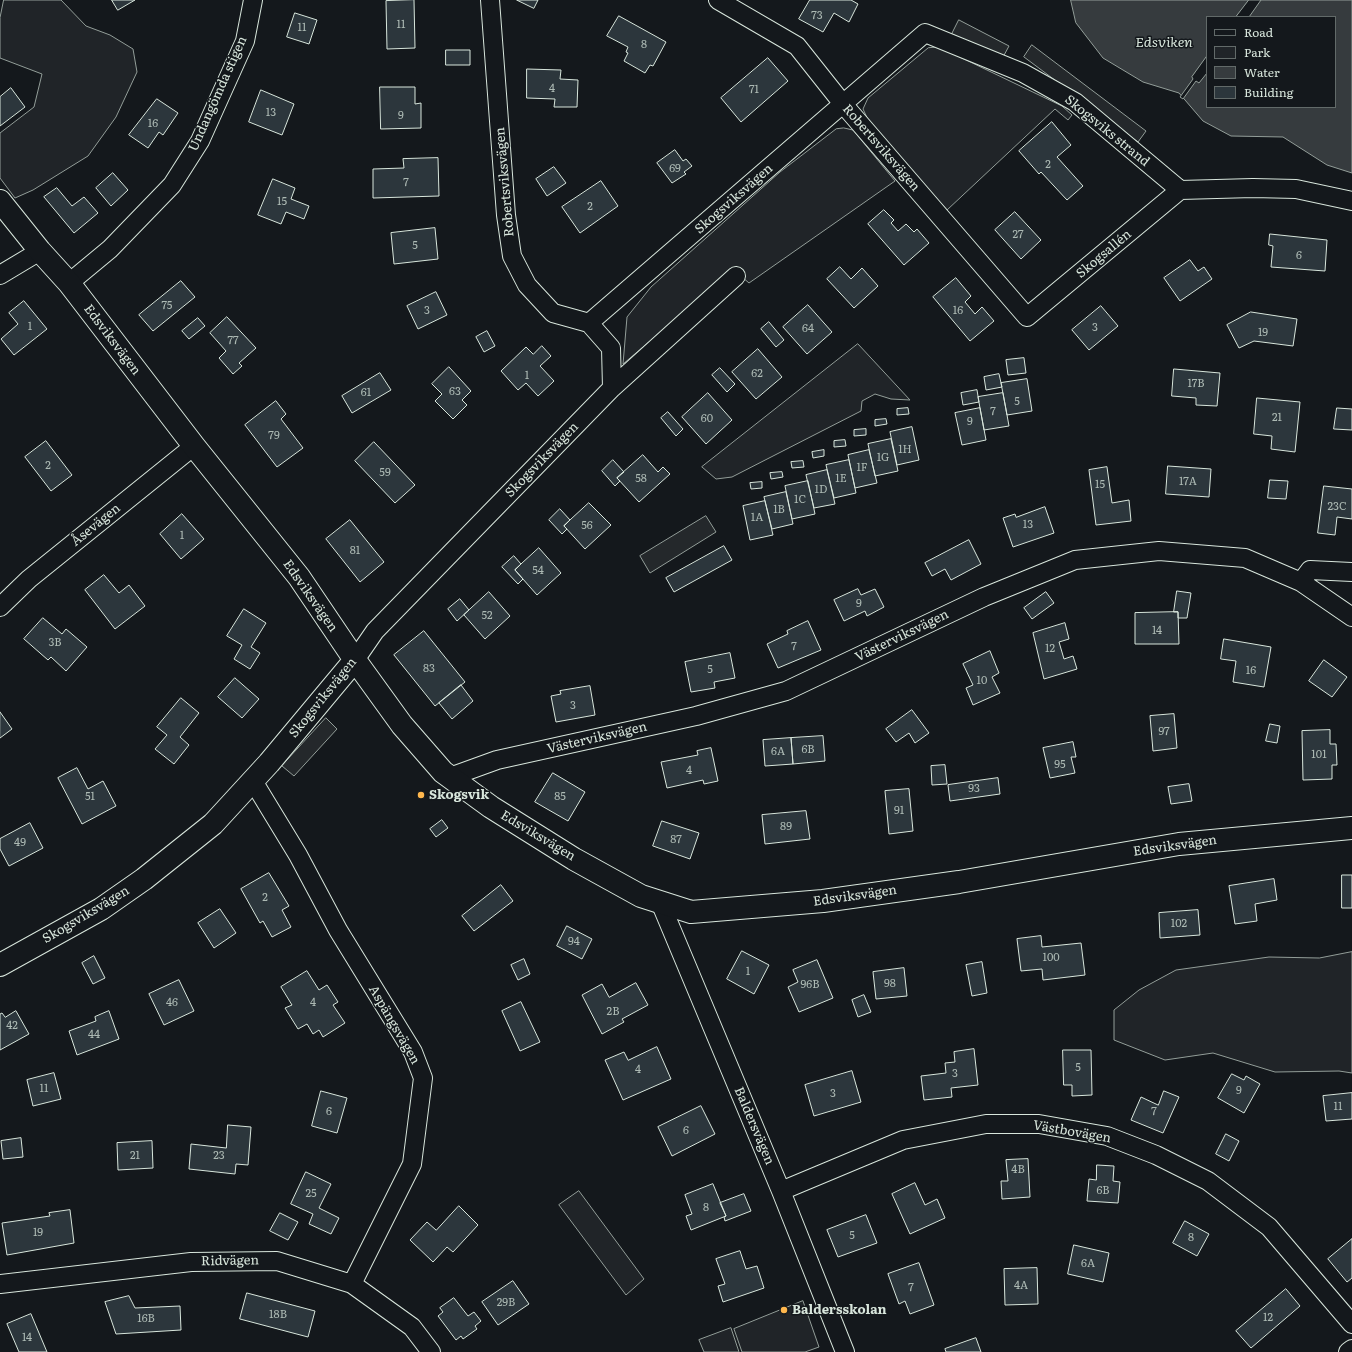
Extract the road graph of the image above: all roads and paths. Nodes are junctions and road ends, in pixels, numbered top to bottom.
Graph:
1 (253, 0) edge
2 (490, 0) edge
3 (718, 0) edge
4 (843, 104) junction
5 (1180, 190) junction
6 (0, 201) edge
7 (1352, 201) edge
8 (40, 251) junction
9 (0, 274) edge
10 (736, 276) dead end
11 (69, 283) junction
12 (1028, 317) joint
13 (589, 323) junction
14 (612, 388) junction
15 (194, 446) junction
16 (1352, 572) edge
17 (1301, 582) junction
18 (0, 607) edge
19 (1352, 617) edge
20 (354, 660) junction
21 (450, 777) junction
22 (253, 781) junction
23 (1352, 828) edge
24 (660, 902) junction
25 (0, 965) edge
26 (781, 1191) junction
27 (0, 1284) edge
28 (352, 1284) junction
29 (1352, 1324) edge
30 (1352, 1349) edge
31 (431, 1352) edge
32 (844, 1352) edge
33 (1348, 1352) edge

1 - 11 street, Undangömda stigen
2 - 13 street, Robertsviksvägen
3 - 4 street, Robertsviksvägen
4 - 5 street, Skogsviks strand
4 - 12 street, Robertsviksvägen
4 - 13 street, Skogsviksvägen
5 - 7 street
5 - 12 street, Skogsallén
6 - 8 street, Edsviksvägen
8 - 9 street
8 - 11 street, Edsviksvägen
10 - 14 street, Skogsviksvägen
11 - 15 street, Edsviksvägen
13 - 14 street
14 - 20 street, Skogsviksvägen
15 - 18 street, Åsevägen
15 - 20 street, Edsviksvägen
16 - 17 street
17 - 19 street, Västerviksvägen
17 - 21 street, Västerviksvägen
20 - 21 street, Edsviksvägen
20 - 22 street, Skogsviksvägen
21 - 24 street, Edsviksvägen
22 - 25 street, Skogsviksvägen
22 - 28 street, Aspängsvägen
23 - 24 street, Edsviksvägen
24 - 26 street, Baldersvägen
26 - 29 street, Västbovägen
26 - 32 street, Baldersvägen
27 - 28 street, Ridvägen
28 - 31 street, Ridvägen
30 - 33 street

